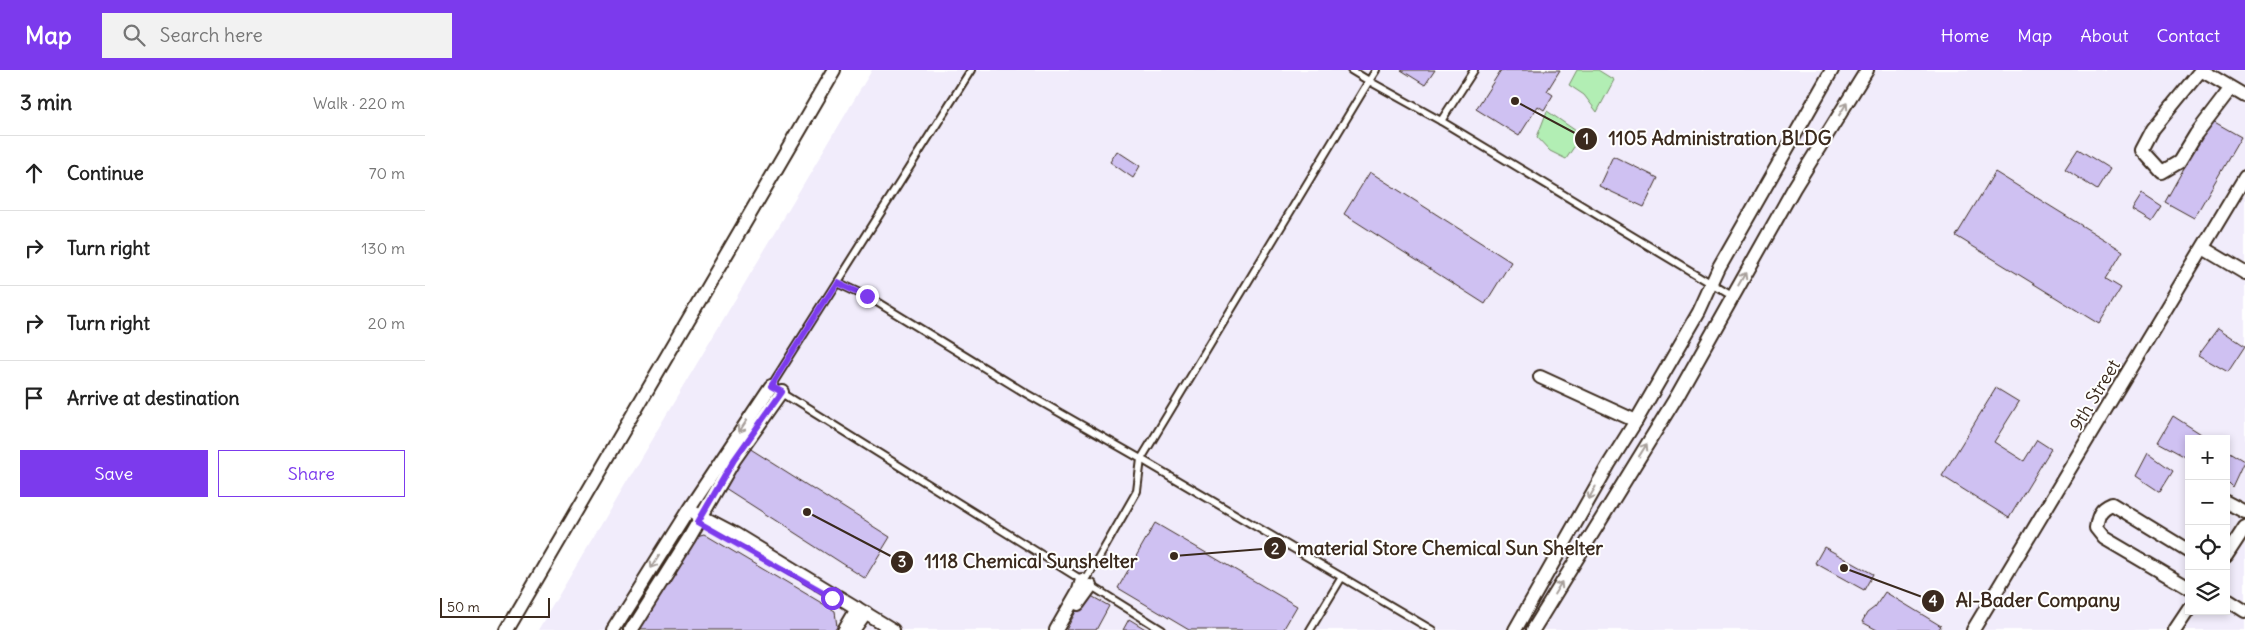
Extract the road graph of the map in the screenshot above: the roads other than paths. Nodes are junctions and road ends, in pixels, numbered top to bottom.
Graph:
1 (834, 70) edge
2 (971, 70) edge
3 (1351, 70) edge
4 (1376, 70) edge
5 (1474, 70) edge
6 (1832, 70) edge
7 (1867, 70) edge
8 (1369, 81) junction
9 (2231, 88) junction
10 (2245, 96) edge
11 (1441, 121) junction
12 (2245, 177) edge
13 (2203, 248) junction
14 (2245, 274) edge
15 (837, 282) junction
16 (1711, 284) junction
17 (1732, 296) junction
18 (1539, 377) dead end
19 (777, 389) junction
20 (1636, 421) junction
21 (1141, 459) junction
22 (2230, 504) edge
23 (2245, 512) edge
24 (687, 513) junction
25 (700, 519) junction
26 (2245, 527) edge
27 (2185, 549) edge
28 (2230, 550) edge
29 (1342, 577) junction
30 (1086, 582) junction
31 (2185, 586) edge
32 (2230, 602) edge
33 (2245, 611) edge
34 (860, 613) junction
35 (2185, 615) edge
36 (507, 630) edge
37 (613, 630) edge
38 (631, 630) edge
39 (844, 630) edge
40 (854, 630) edge
41 (882, 630) edge
42 (893, 630) edge
43 (1056, 630) edge
44 (1063, 630) edge
45 (1162, 630) edge
46 (1310, 630) edge
47 (1432, 630) edge
48 (1515, 630) edge
49 (1533, 630) edge
50 (1973, 630) edge
51 (2175, 630) edge

1 - 36 street
2 - 15 lane
3 - 8 lane
4 - 8 lane
5 - 11 lane
6 - 16 street
17 -> 7 street
8 - 11 lane
8 - 21 lane
9 - 9 street
9 - 10 street
11 - 16 lane
12 - 13 street, 9th Street
13 - 14 street
13 - 50 street, 9th Street
15 - 19 lane
15 - 21 lane
16 - 17 lane
16 - 20 street
49 -> 17 street
18 - 20 street
19 -> 24 street
19 - 25 street
19 - 30 lane
20 -> 48 street
21 - 29 lane
21 - 30 lane
22 - 23 street
24 - 25 street
24 -> 37 street
25 - 34 street
25 - 38 street
26 - 28 street
27 - 31 street
29 - 46 lane
29 - 47 lane
30 - 43 street
30 - 44 street
30 - 45 lane
32 - 33 street
34 - 39 street
34 - 40 street
34 - 41 street
34 - 42 street
35 - 51 street

